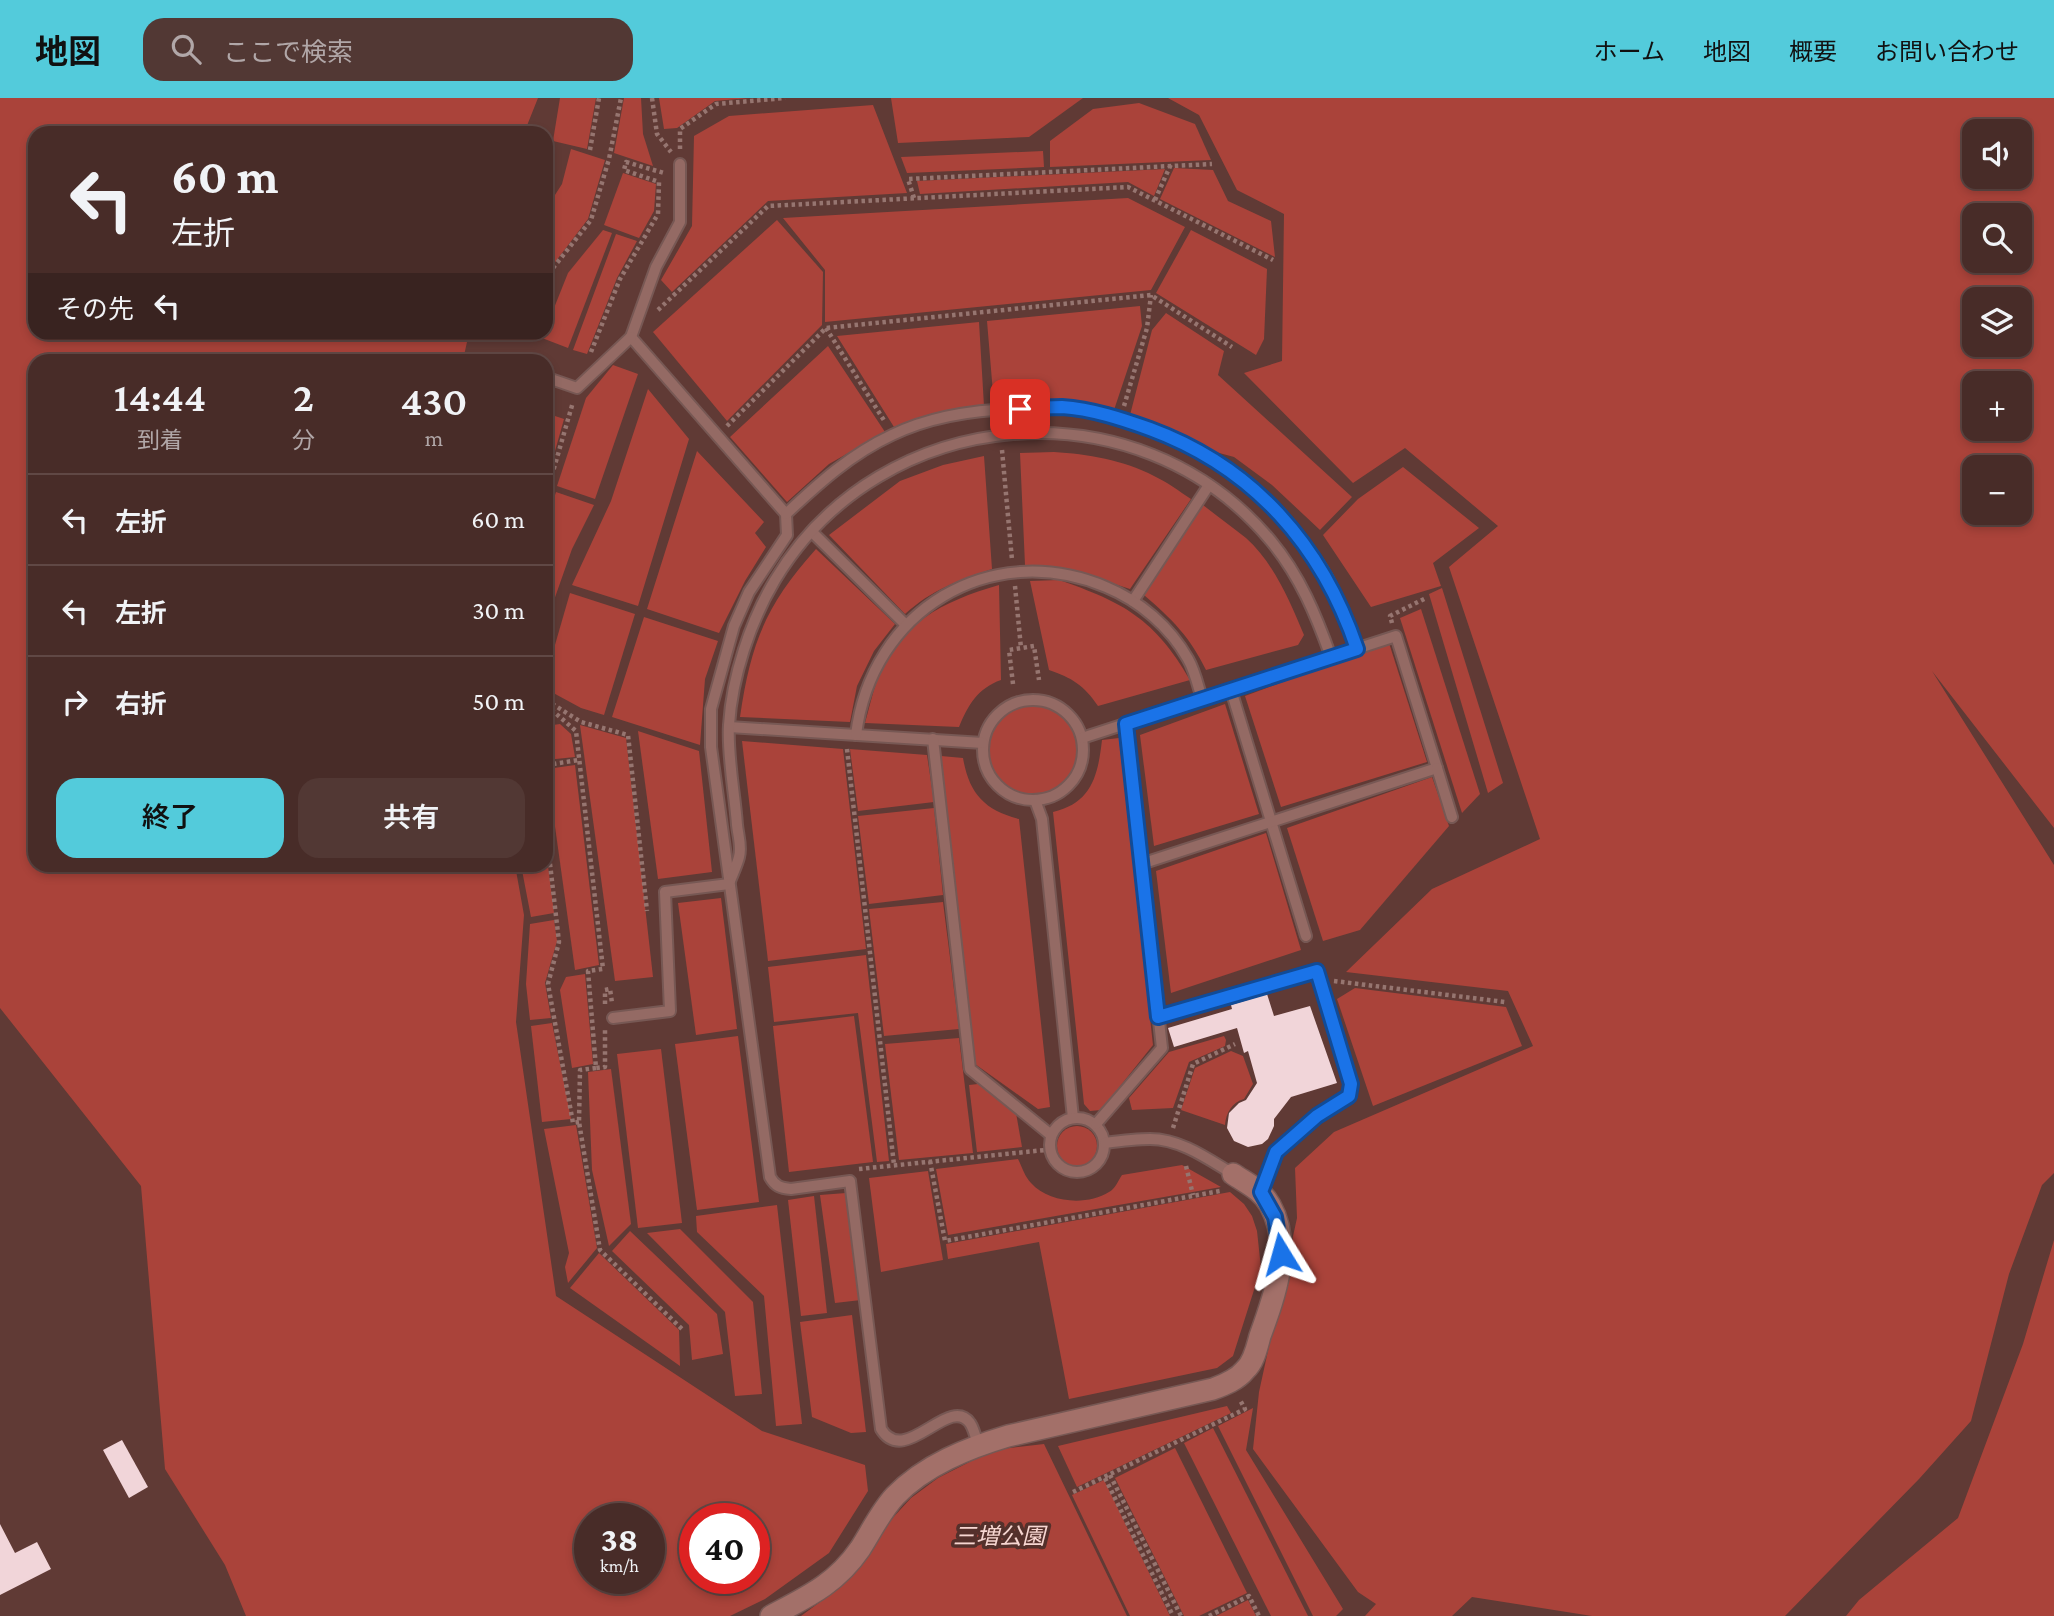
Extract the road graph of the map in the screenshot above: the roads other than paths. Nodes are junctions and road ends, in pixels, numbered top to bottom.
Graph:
1 (680, 164) road end
2 (631, 337) junction
3 (553, 380) edge
4 (1209, 485) junction
5 (786, 513) junction
6 (812, 531) junction
7 (1132, 601) junction
8 (906, 625) junction
9 (1357, 649) junction
10 (1331, 657) junction
11 (1231, 690) junction
12 (1202, 699) junction
13 (1126, 724) junction
14 (729, 727) junction
15 (851, 735) junction
16 (1082, 738) junction
17 (933, 739) junction
18 (983, 743) junction
19 (1437, 768) junction
20 (1035, 800) junction
21 (1452, 817) dead end
22 (1271, 822) junction
23 (1141, 864) junction
24 (729, 884) junction
25 (1306, 936) dead end
26 (609, 1017) road end
27 (1158, 1017) junction
28 (1073, 1118) junction
29 (1096, 1124) junction
30 (1051, 1135) junction
31 (1105, 1143) junction
32 (1248, 1184) junction
33 (978, 1445) junction
34 (771, 1616) edge

1 - 2 lane
2 - 3 lane
2 - 5 lane
4 - 6 lane
4 - 7 lane
4 - 10 lane
5 - 9 lane
5 - 24 lane
6 - 8 lane
6 - 14 lane
7 - 8 lane
7 - 12 lane
8 - 15 lane
9 - 10 lane
9 - 19 lane
10 - 11 lane
11 - 12 lane
11 - 22 lane
12 - 13 lane
13 - 16 lane
13 - 23 lane
14 - 15 lane
14 - 24 lane
15 - 17 lane
16 - 18 lane
16 - 20 lane
17 - 18 lane
17 - 30 lane
18 - 20 lane
19 - 21 lane
19 - 22 lane
20 - 28 lane
22 - 23 lane
22 - 25 lane
23 - 27 lane
24 - 26 lane
24 - 33 lane
27 - 29 lane
27 - 32 lane
28 - 29 lane
28 - 30 lane
29 - 31 lane
30 - 31 lane
31 - 32 lane
32 - 33 street
33 - 34 street

